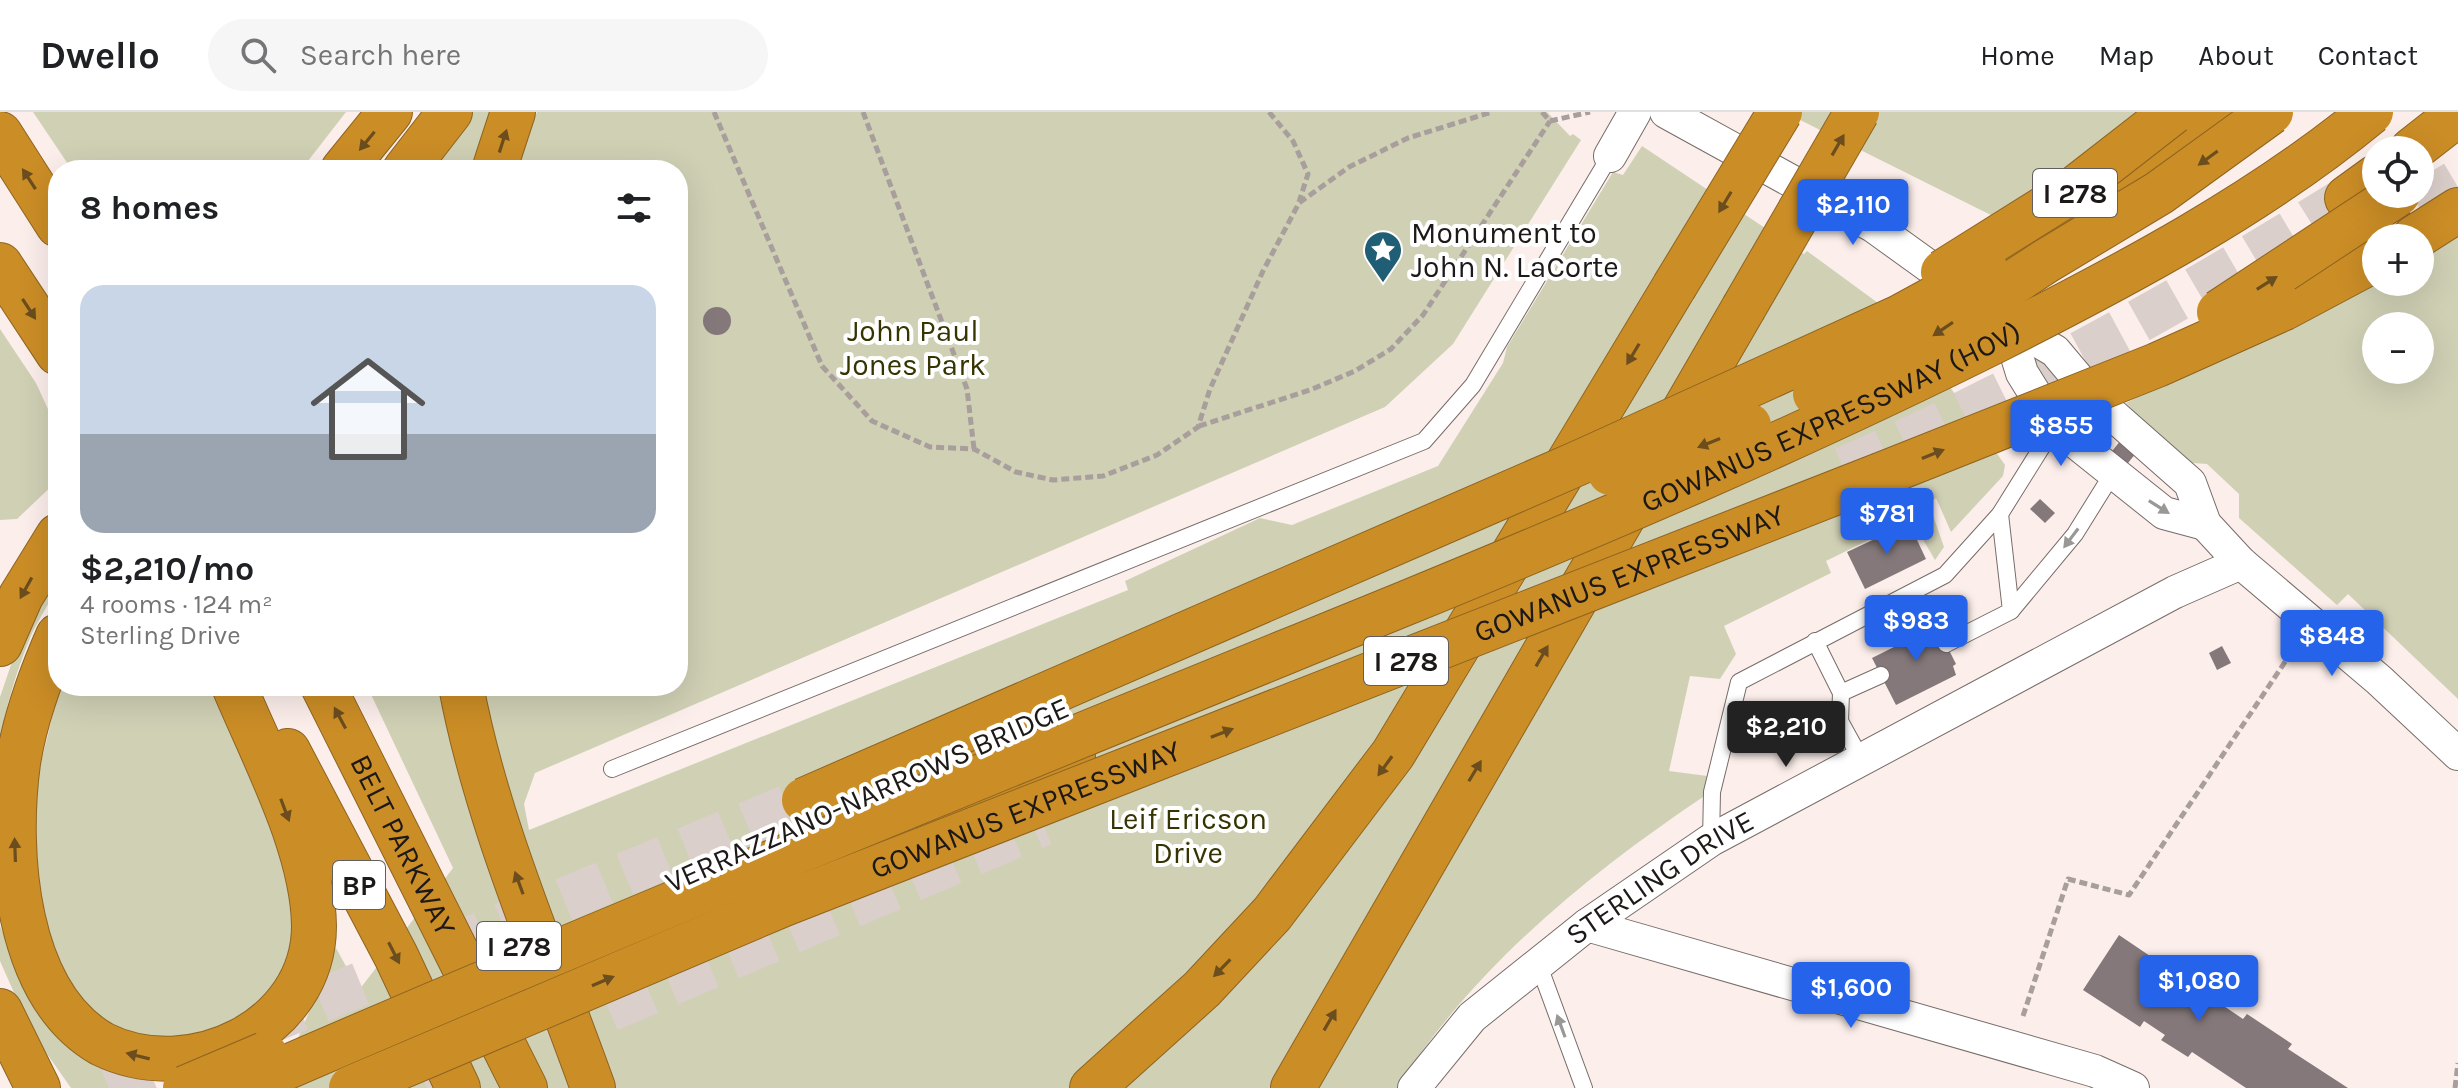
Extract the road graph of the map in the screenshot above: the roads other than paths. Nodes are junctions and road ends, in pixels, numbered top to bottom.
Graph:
1 (390, 112) edge
2 (450, 112) edge
3 (513, 112) edge
4 (1635, 112) edge
5 (1666, 112) edge
6 (1780, 112) edge
7 (1857, 112) edge
8 (2158, 112) edge
9 (2173, 112) edge
10 (2211, 112) edge
11 (2271, 112) edge
12 (2371, 112) edge
13 (2458, 114) edge
14 (0, 134) edge
15 (2430, 136) edge
16 (2458, 149) edge
17 (1610, 156) joint
18 (351, 160) edge
19 (413, 160) edge
20 (497, 160) edge
21 (2434, 167) edge
22 (2377, 208) tunnel mouth
23 (48, 209) edge
24 (2458, 210) edge
25 (2434, 225) edge
26 (0, 265) edge
27 (2362, 266) tunnel mouth
28 (1986, 270) junction
29 (2007, 324) junction
30 (48, 338) edge
31 (2041, 421) junction
32 (2113, 473) junction
33 (1545, 492) junction
34 (2000, 514) junction
35 (2205, 524) junction
36 (48, 552) edge
37 (2241, 563) junction
38 (2011, 611) junction
39 (1815, 641) junction
40 (0, 644) edge
41 (1946, 644) dead end
42 (48, 662) edge
43 (1261, 662) junction
44 (1881, 675) dead end
45 (1841, 693) junction
46 (238, 696) edge
47 (258, 696) edge
48 (328, 696) edge
49 (463, 696) edge
50 (2458, 754) edge
51 (1862, 761) junction
52 (612, 769) dead end
53 (804, 800) tunnel mouth
54 (853, 804) junction
55 (1711, 840) junction
56 (784, 904) junction
57 (1587, 925) junction
58 (1538, 963) junction
59 (0, 1011) edge
60 (38, 1088) edge
61 (185, 1088) tunnel mouth
62 (239, 1088) edge
63 (351, 1088) edge
64 (458, 1088) edge
65 (525, 1088) edge
66 (593, 1088) edge
67 (1092, 1088) edge
68 (1293, 1088) edge
69 (1414, 1088) edge
70 (1584, 1088) edge
71 (2133, 1088) edge

1 -> 18 highway
2 - 19 highway
20 -> 3 highway
4 - 17 street
5 - 29 street
6 -> 67 highway, bridge
68 -> 7 highway, bridge
8 - 28 highway, I 278, bridge
9 - 33 highway, I 278, bridge
10 - 28 highway
11 -> 33 highway, bridge
12 - 43 highway, GOWANUS EXPRESSWAY (HOV) / I 278, bridge
13 - 15 highway
23 -> 14 highway
16 - 21 highway
17 - 52 lane
31 -> 22 highway, bridge
24 - 25 highway
26 -> 30 highway
27 - 31 highway, GOWANUS EXPRESSWAY / I 278, bridge
28 - 53 highway, I 278, bridge
29 - 31 street
29 - 35 street
31 - 32 street
31 - 34 lane
56 -> 31 highway, GOWANUS EXPRESSWAY / I 278, bridge
32 -> 35 street
32 -> 38 lane
33 - 54 highway, VERRAZZANO-NARROWS BRIDGE / I 278
34 - 38 lane
34 - 39 lane
35 - 37 street
36 -> 40 highway
37 - 50 street
37 - 51 street, STERLING DRIVE
38 - 41 lane
39 - 45 lane
39 - 55 lane
46 -> 42 highway
43 - 54 highway, bridge
43 - 56 highway, bridge
43 - 62 highway, VERRAZZANO-NARROWS BRIDGE, bridge
44 - 45 lane
45 - 51 lane
47 -> 64 highway, BELT PARKWAY / BP
65 -> 48 highway, BELT PARKWAY / BP
66 -> 49 highway
51 - 55 street, STERLING DRIVE
54 - 61 highway, VERRAZZANO-NARROWS BRIDGE / I 278, bridge
55 - 57 street, STERLING DRIVE
63 -> 56 highway, I 278, bridge
57 - 58 street, STERLING DRIVE
57 - 71 street
58 - 69 street, STERLING DRIVE
70 -> 58 lane
59 - 60 highway

